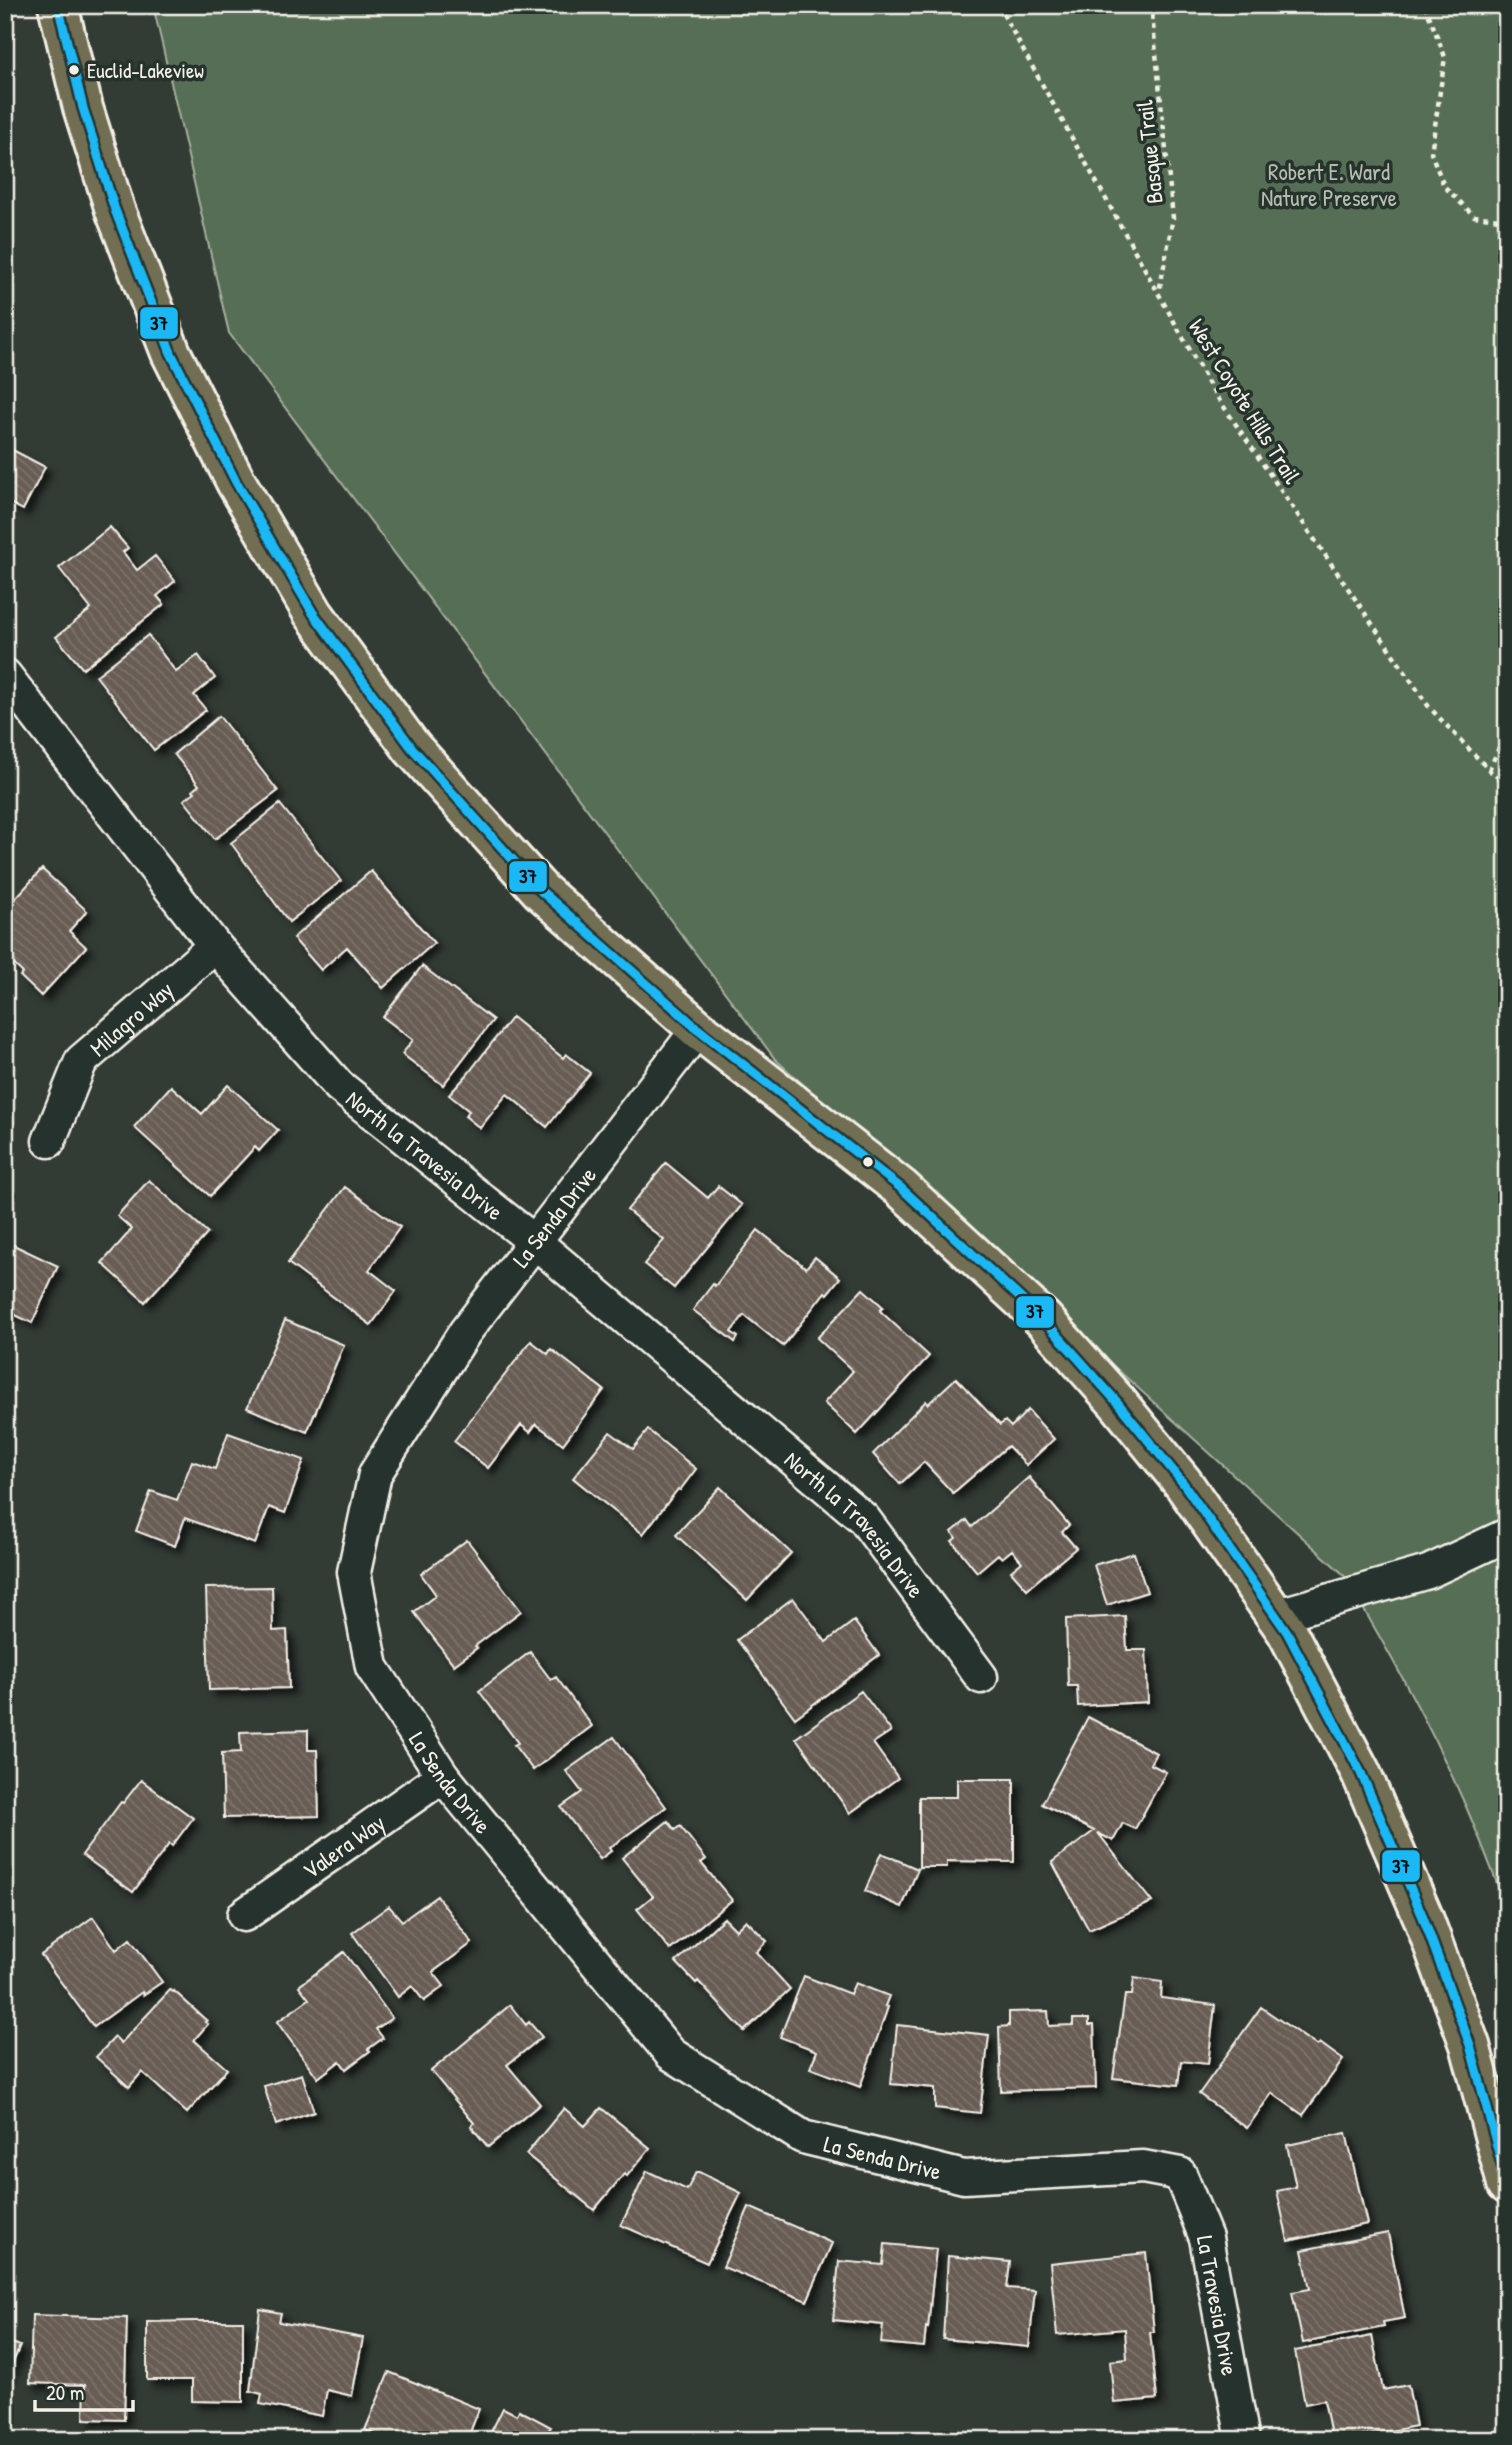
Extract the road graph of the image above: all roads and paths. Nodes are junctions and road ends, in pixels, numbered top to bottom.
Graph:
1 (58, 5) edge
2 (998, 5) edge
3 (1151, 5) edge
4 (1424, 5) edge
5 (1507, 220) edge
6 (1159, 293) junction
7 (5, 675) edge
8 (1507, 730) edge
9 (1489, 770) junction
10 (1507, 785) edge
11 (215, 946) junction
12 (698, 1029) junction
13 (49, 1141) dead end
14 (535, 1242) junction
15 (1507, 1535) edge
16 (1275, 1615) junction
17 (981, 1677) dead end
18 (443, 1776) junction
19 (244, 1915) dead end
20 (1180, 2174) joint
21 (1507, 2184) edge
22 (1243, 2440) edge

1 - 12 main road
2 - 6 path, West Coyote Hills Trail
3 - 6 path, Basque Trail
4 - 5 path
6 - 9 path, West Coyote Hills Trail
7 - 11 street, North la Travesia Drive
8 - 9 path
9 - 10 path, West Coyote Hills Trail
11 - 13 street, Milagro Way
11 - 14 street, North la Travesia Drive
12 - 14 street, La Senda Drive
12 - 16 main road
14 - 17 street, North la Travesia Drive
14 - 18 street, La Senda Drive
15 - 16 street
16 - 21 main road
18 - 19 street, Valera Way
18 - 20 street, La Senda Drive
20 - 22 street, La Travesia Drive

